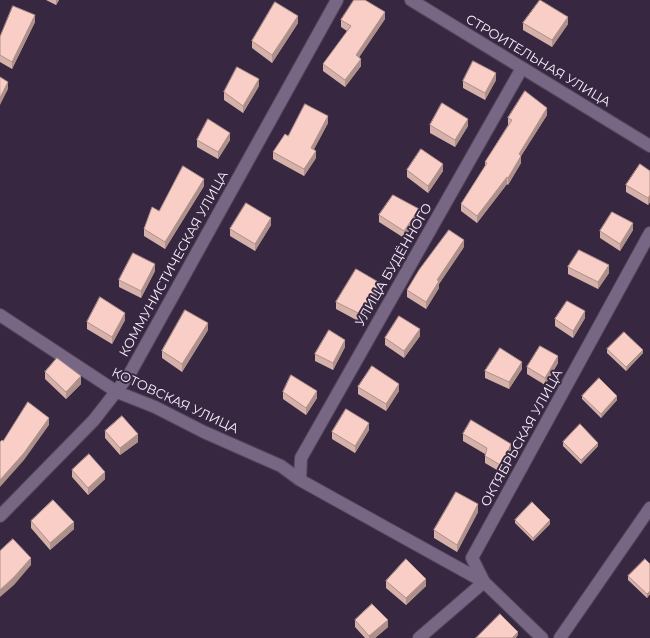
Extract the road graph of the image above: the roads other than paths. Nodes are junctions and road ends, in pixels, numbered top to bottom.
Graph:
1 (337, 0) edge
2 (411, 0) edge
3 (522, 68) junction
4 (650, 146) edge
5 (650, 233) edge
6 (0, 315) edge
7 (117, 392) junction
8 (300, 480) junction
9 (650, 508) edge
10 (0, 516) edge
11 (484, 582) junction
12 (419, 638) edge
13 (542, 638) edge
14 (560, 638) edge

1 - 7 street, КОММУНИСТИЧЕСКАЯ УЛИЦА
2 - 3 street, СТРОИТЕЛЬНАЯ УЛИЦА
3 - 4 street, СТРОИТЕЛЬНАЯ УЛИЦА
3 - 8 street, УЛИЦА БУДЁННОГО
5 - 11 street, ОКТЯБРЬСКАЯ УЛИЦА
6 - 7 street, КОТОВСКАЯ УЛИЦА
7 - 8 street, КОТОВСКАЯ УЛИЦА
7 - 10 street, КОММУНИСТИЧЕСКАЯ УЛИЦА
8 - 11 street, КОТОВСКАЯ УЛИЦА
9 - 14 street
11 - 12 street
11 - 13 street

